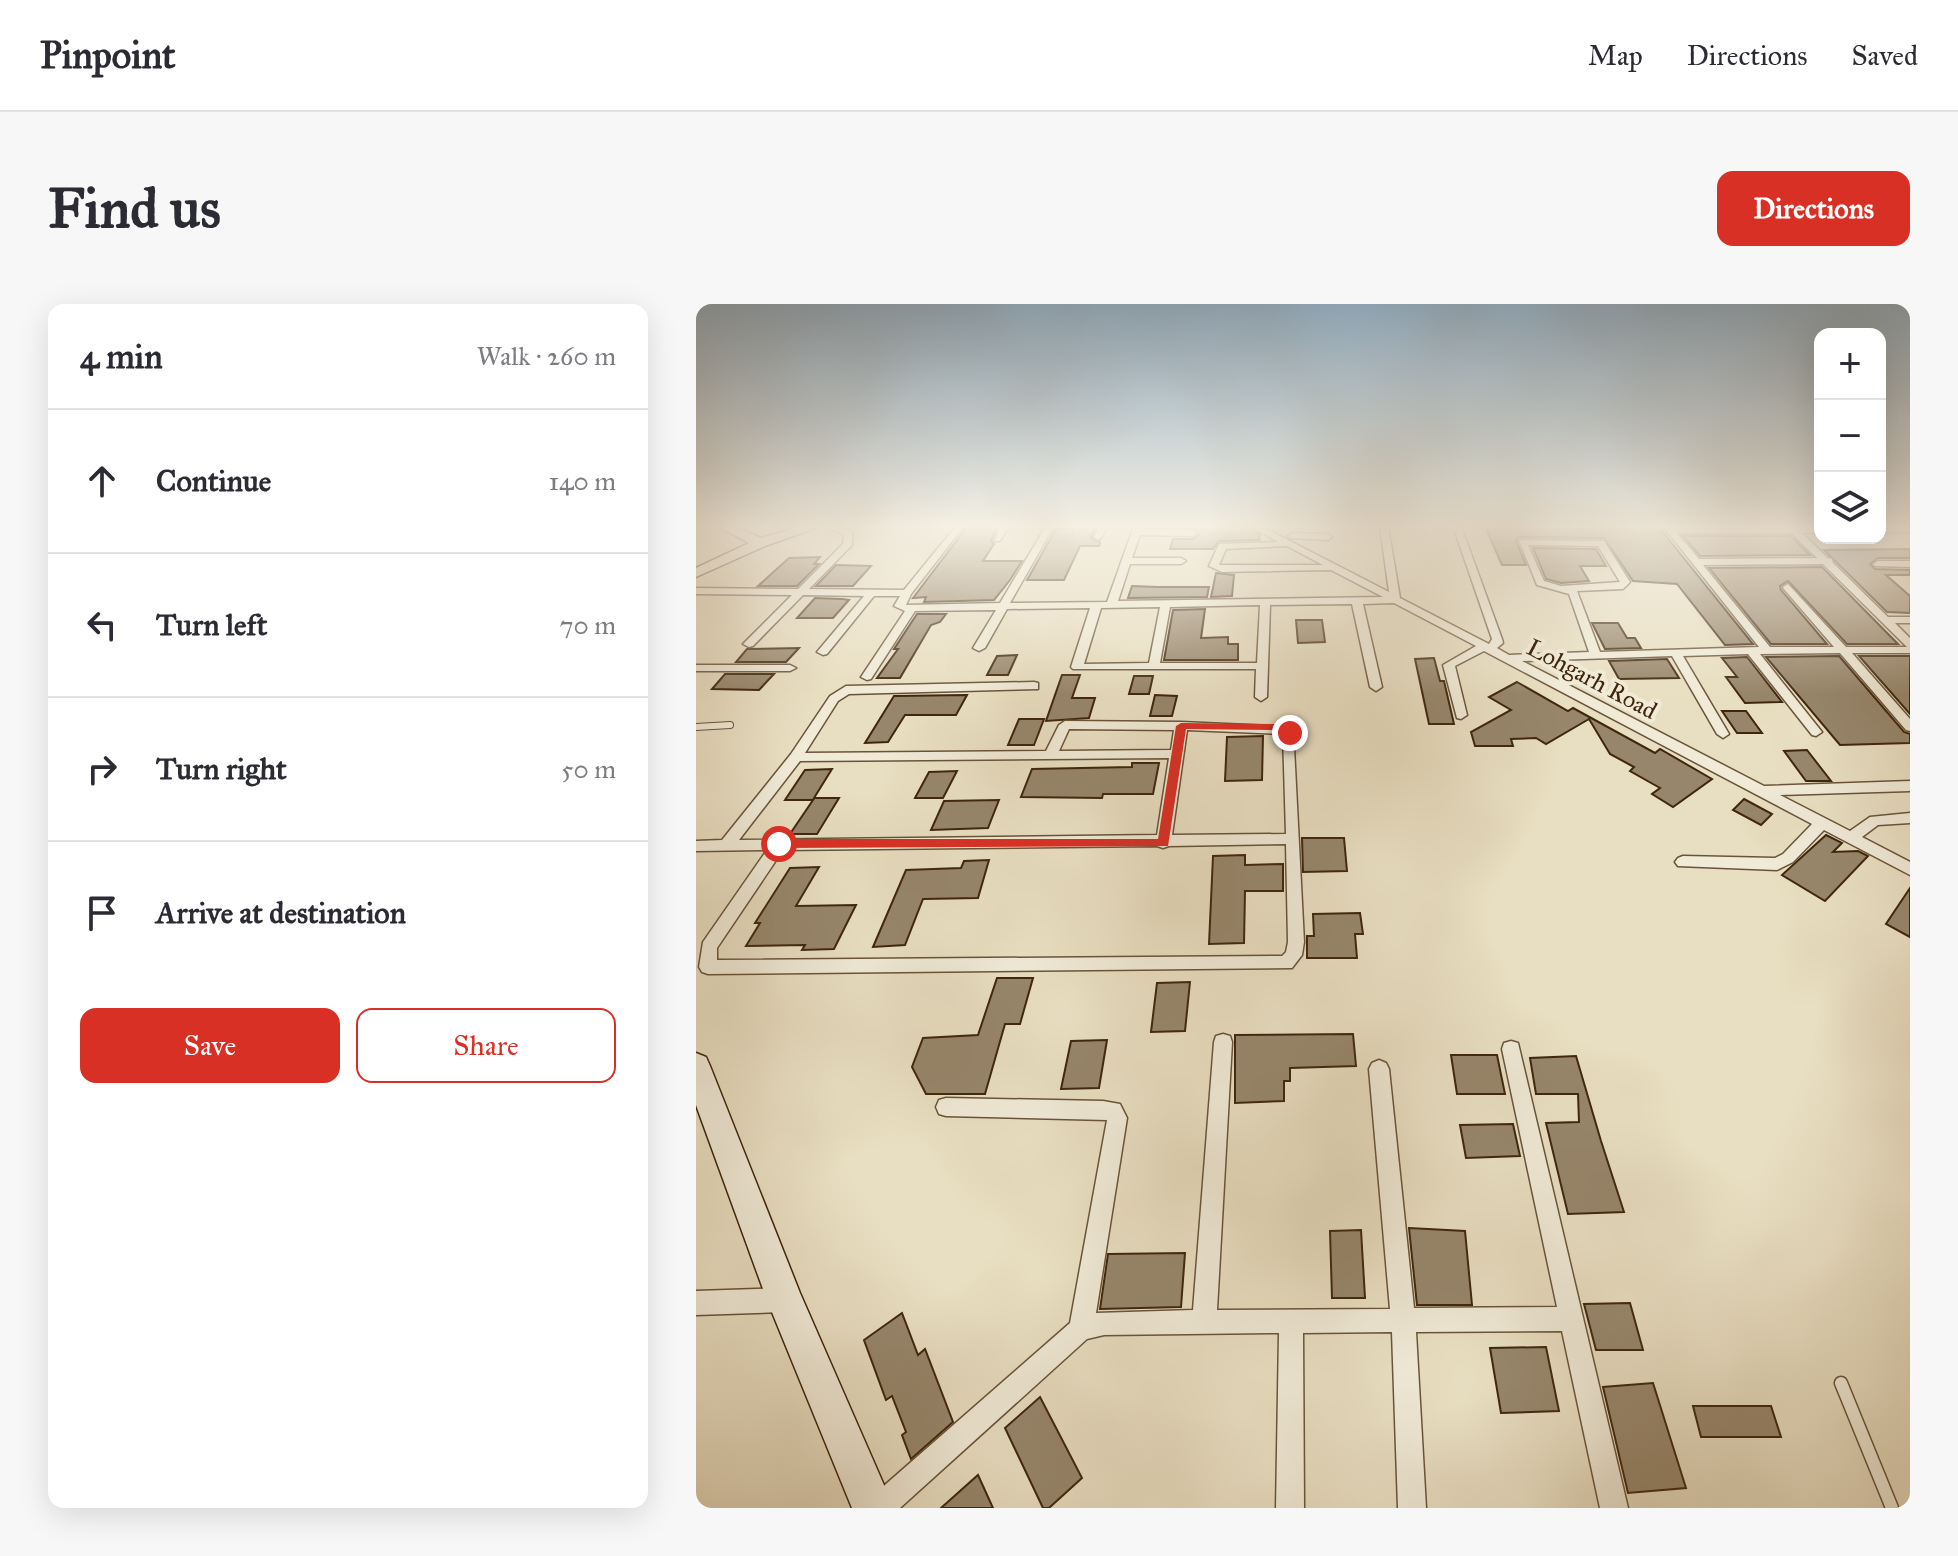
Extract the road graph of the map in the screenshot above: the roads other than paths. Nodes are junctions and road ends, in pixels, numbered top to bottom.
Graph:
1 (810, 582) edge
2 (916, 582) edge
3 (1017, 582) edge
4 (1119, 582) edge
5 (1359, 582) edge
6 (1392, 582) edge
7 (1477, 582) edge
8 (1540, 582) edge
9 (1623, 582) edge
10 (1712, 582) edge
11 (1849, 582) edge
12 (1788, 587) dead end
13 (1564, 588) junction
14 (696, 591) edge
15 (711, 591) junction
16 (802, 591) junction
17 (872, 592) junction
18 (907, 593) junction
19 (1395, 600) junction
20 (1357, 601) junction
21 (1265, 603) junction
22 (696, 604) edge
23 (1165, 605) junction
24 (1096, 606) junction
25 (1111, 606) junction
26 (1002, 607) junction
27 (912, 608) junction
28 (1885, 620) junction
29 (1910, 620) edge
30 (749, 644) dead end
31 (1910, 647) edge
32 (979, 648) dead end
33 (1486, 648) junction
34 (1767, 650) junction
35 (1842, 650) junction
36 (1752, 651) junction
37 (823, 652) dead end
38 (1676, 654) junction
39 (1596, 656) junction
40 (1504, 658) junction
41 (1261, 666) junction
42 (1154, 667) junction
43 (696, 668) edge
44 (790, 668) dead end
45 (867, 677) dead end
46 (1034, 686) dead end
47 (1376, 687) dead end
48 (1261, 697) dead end
49 (1461, 715) dead end
50 (730, 725) dead end
51 (1181, 726) junction
52 (696, 727) edge
53 (1910, 727) edge
54 (1816, 732) dead end
55 (1723, 734) dead end
56 (1178, 754) junction
57 (1050, 755) junction
58 (796, 757) junction
59 (1910, 786) edge
60 (1758, 791) junction
61 (1910, 818) edge
62 (1821, 824) junction
63 (1293, 839) junction
64 (1850, 839) junction
65 (1163, 843) junction
66 (779, 844) junction
67 (727, 845) junction
68 (696, 846) edge
69 (1683, 862) dead end
70 (1910, 869) edge
71 (1223, 1042) dead end
72 (1511, 1049) dead end
73 (696, 1066) edge
74 (1379, 1069) dead end
75 (946, 1107) dead end
76 (785, 1300) junction
77 (696, 1303) edge
78 (1403, 1319) junction
79 (1572, 1319) junction
80 (1291, 1320) junction
81 (1204, 1321) junction
82 (1081, 1329) junction
83 (1841, 1383) dead end
84 (873, 1508) edge
85 (880, 1508) edge
86 (1290, 1508) edge
87 (1412, 1508) edge
88 (1614, 1508) edge
89 (1892, 1508) edge

1 - 16 street
2 - 18 street
3 - 26 street
4 - 25 street
5 - 19 street, Lohgarh Road
6 - 19 street
7 - 33 street
8 - 13 street
9 - 13 street
10 - 34 street
11 - 28 street
12 - 35 street
13 - 39 street
14 - 15 street
15 - 16 street
15 - 22 street
16 - 17 street
16 - 30 street
17 - 18 street
17 - 37 street
18 - 27 street
19 - 20 street
19 - 33 street, Lohgarh Road
20 - 21 street
20 - 47 street
21 - 23 street
21 - 41 street
23 - 25 street
23 - 42 street
24 - 25 street
24 - 26 street
24 - 42 street
26 - 27 street
26 - 32 street
27 - 45 street
28 - 29 street
28 - 31 street
31 - 35 street
33 - 40 street, Lohgarh Road
33 - 49 street
34 - 35 street
34 - 36 street
35 - 53 street
36 - 38 street
36 - 54 street
38 - 39 street
38 - 55 street
39 - 40 street
40 - 60 street, Lohgarh Road
41 - 42 street
41 - 48 street
43 - 44 street
46 - 58 street
50 - 52 lane
51 - 56 street
51 - 57 street
51 - 63 street
56 - 57 street
56 - 65 street
57 - 58 street
58 - 67 street
59 - 60 street
60 - 62 street, Lohgarh Road
61 - 64 street
62 - 64 street, Lohgarh Road
62 - 69 street
63 - 65 street
63 - 66 street
64 - 70 street, Lohgarh Road
65 - 66 street
66 - 67 street
67 - 68 street
71 - 81 street
72 - 79 street
73 - 76 street
74 - 78 street
75 - 82 street
76 - 77 street
76 - 84 street
78 - 79 street
78 - 80 street
78 - 87 street
79 - 88 street
80 - 81 street
80 - 86 street
81 - 82 street
82 - 85 street
83 - 89 lane

